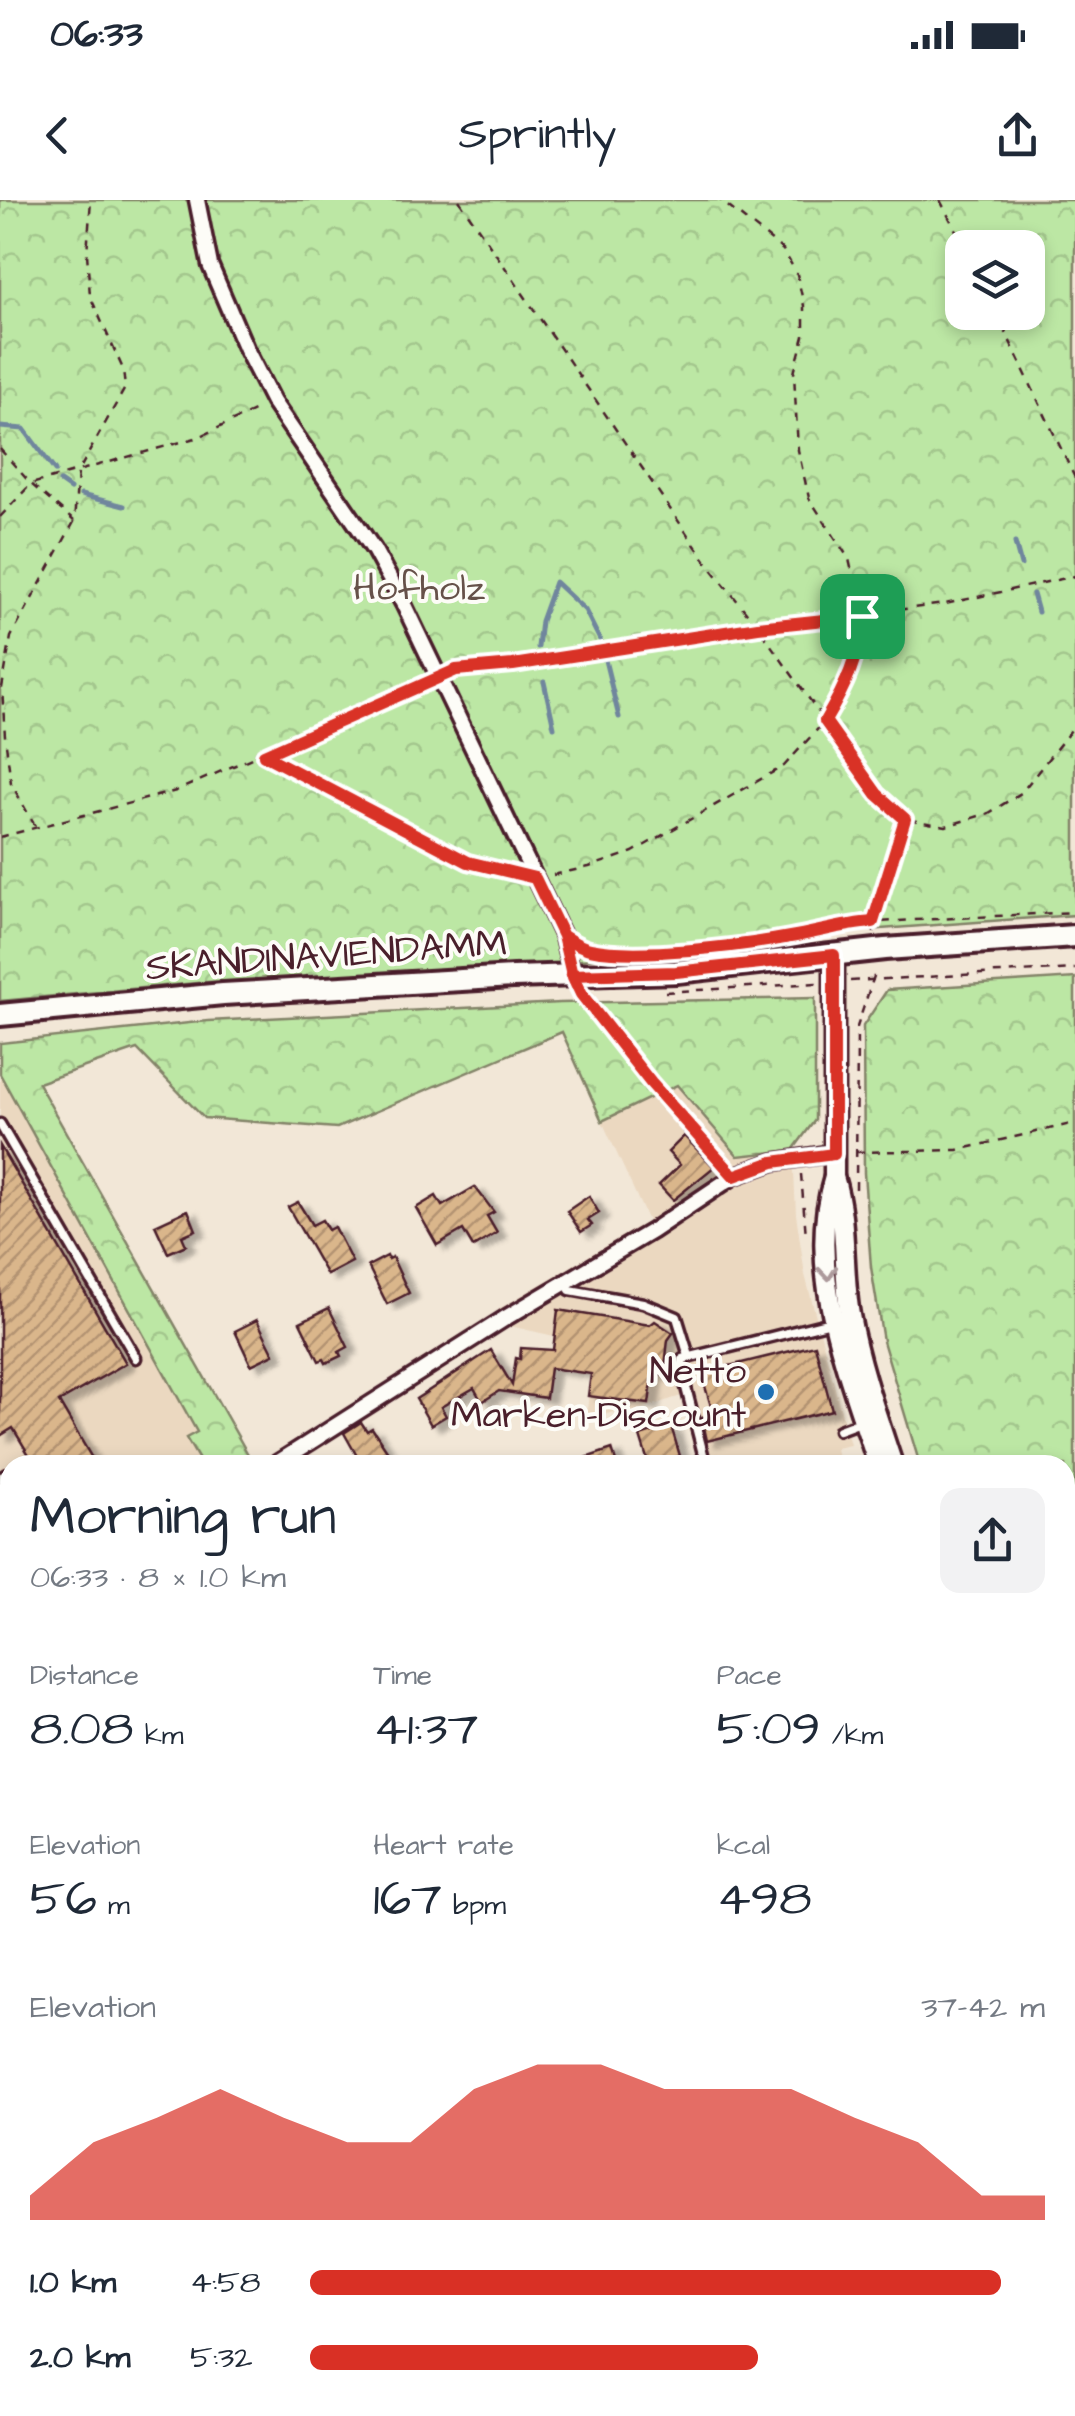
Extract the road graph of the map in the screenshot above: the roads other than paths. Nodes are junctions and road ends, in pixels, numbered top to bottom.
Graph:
1 (197, 200) edge
2 (1075, 936) edge
3 (834, 955) junction
4 (572, 975) junction
5 (0, 1015) edge
6 (0, 1124) edge
7 (690, 1129) road end
8 (834, 1154) junction
9 (734, 1176) junction
10 (565, 1282) junction
11 (842, 1319) junction
12 (689, 1356) junction
13 (136, 1358) dead end
14 (871, 1419) junction
15 (839, 1430) dead end
16 (290, 1455) edge
17 (703, 1455) edge
18 (876, 1455) edge
19 (888, 1455) edge

1 - 4 street
2 - 3 main road, SKANDINAVIENDAMM
3 - 4 main road, SKANDINAVIENDAMM
3 - 8 street
4 - 5 main road, SKANDINAVIENDAMM
6 - 13 lane
7 - 9 lane
8 - 9 street
8 - 11 street
9 - 10 street
10 - 12 lane
10 - 16 street
11 - 12 lane
11 - 14 street
12 - 17 lane
14 - 15 lane
14 - 18 street
14 - 19 street

